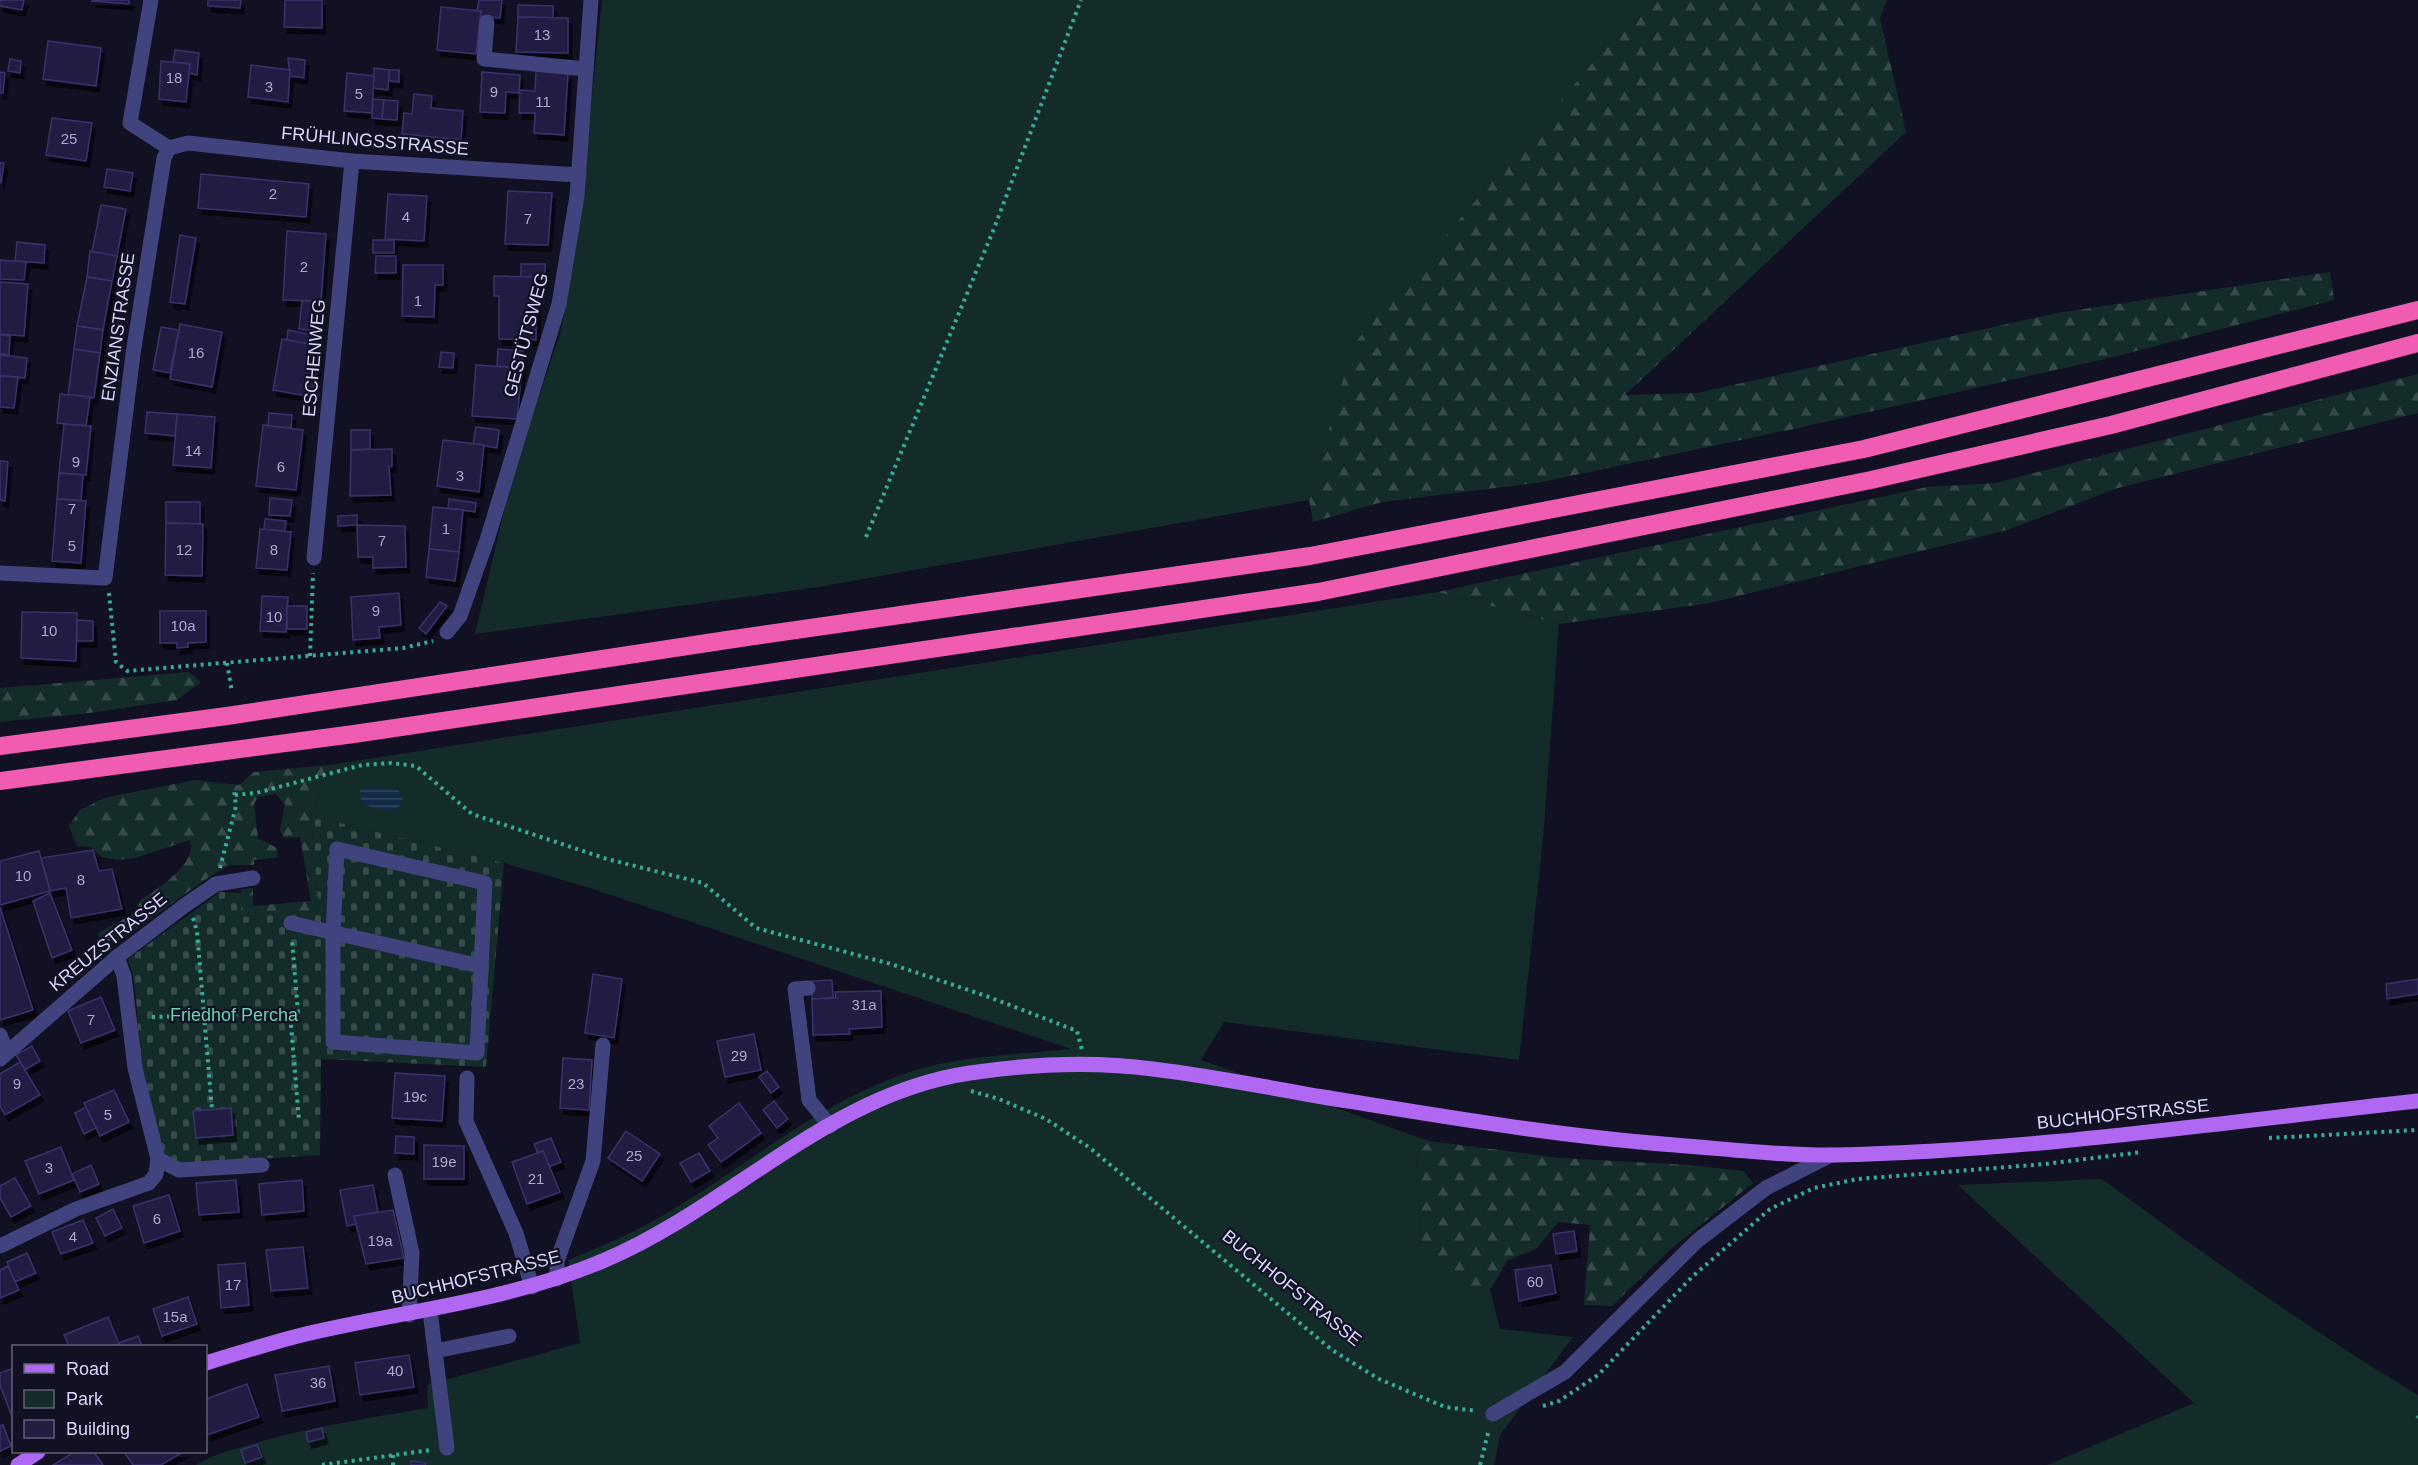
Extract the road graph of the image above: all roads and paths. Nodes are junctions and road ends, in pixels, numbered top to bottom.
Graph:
1 (151, 0) edge
2 (591, 0) edge
3 (1081, 0) edge
4 (487, 22) dead end
5 (586, 69) junction
6 (169, 148) junction
7 (352, 161) junction
8 (579, 175) junction
9 (2418, 310) edge
10 (2418, 343) edge
11 (866, 537) dead end
12 (314, 558) joint
13 (0, 573) edge
14 (105, 578) junction
15 (447, 632) joint
16 (310, 656) junction
17 (227, 663) junction
18 (232, 692) dead end
19 (0, 746) edge
20 (0, 782) edge
21 (254, 878) dead end
22 (216, 884) junction
23 (184, 906) junction
24 (291, 923) joint
25 (333, 934) junction
26 (117, 957) junction
27 (480, 966) junction
28 (808, 988) dead end
29 (290, 1013) junction
30 (152, 1017) dead end
31 (203, 1017) junction
32 (0, 1035) edge
33 (603, 1045) dead end
34 (3, 1056) edge
35 (1082, 1065) junction
36 (467, 1078) dead end
37 (965, 1090) dead end
38 (2418, 1101) edge
39 (212, 1110) dead end
40 (299, 1121) dead end
41 (830, 1126) junction
42 (2418, 1130) edge
43 (2257, 1139) dead end
44 (2145, 1152) dead end
45 (1831, 1155) junction
46 (158, 1160) junction
47 (262, 1165) dead end
48 (395, 1175) dead end
49 (0, 1246) edge
50 (557, 1279) junction
51 (532, 1287) junction
52 (430, 1311) junction
53 (409, 1315) junction
54 (509, 1336) dead end
55 (435, 1350) junction
56 (207, 1363) edge
57 (1537, 1408) dead end
58 (1493, 1414) junction
59 (447, 1448) joint
60 (37, 1453) edge
61 (393, 1455) junction
62 (18, 1465) edge
63 (322, 1465) edge
64 (393, 1465) edge
65 (1480, 1465) edge

1 - 6 street
2 - 5 street, GESTÜTSWEG
3 - 11 path
4 - 5 street
5 - 8 street, GESTÜTSWEG
6 - 7 street, FRÜHLINGSSTRASSE
6 - 14 street, ENZIANSTRASSE
7 - 8 street, FRÜHLINGSSTRASSE
7 - 12 street, ESCHENWEG
8 - 15 street, GESTÜTSWEG
9 - 19 highway
10 - 20 highway
12 - 16 path
13 - 14 street
14 - 17 path
15 - 16 path
16 - 17 path
17 - 18 path
21 - 22 street, KREUZSTRASSE
22 - 23 street, KREUZSTRASSE
22 - 35 path
23 - 26 street, KREUZSTRASSE
23 - 31 path
24 - 25 street
24 - 29 path
25 - 27 street
25 - 27 street
25 - 27 street
26 - 34 street, KREUZSTRASSE
26 - 46 street
28 - 41 street
29 - 31 path
29 - 40 path
30 - 31 path
31 - 39 path
32 - 34 street
33 - 50 street
35 - 41 main road, BUCHHOFSTRASSE
35 - 45 main road, BUCHHOFSTRASSE
36 - 51 street
37 - 58 path, BUCHHOFSTRASSE
38 - 45 main road, BUCHHOFSTRASSE
41 - 50 main road, BUCHHOFSTRASSE
42 - 43 path
44 - 57 path
45 - 58 street, BUCHHOFSTRASSE
46 - 47 street
46 - 49 street
48 - 53 street
50 - 51 main road, BUCHHOFSTRASSE
51 - 52 main road, BUCHHOFSTRASSE
52 - 53 main road, BUCHHOFSTRASSE
52 - 55 street
53 - 56 main road, BUCHHOFSTRASSE
54 - 55 street
55 - 59 street
58 - 65 path
59 - 61 path
60 - 62 main road
61 - 63 path
61 - 64 path

